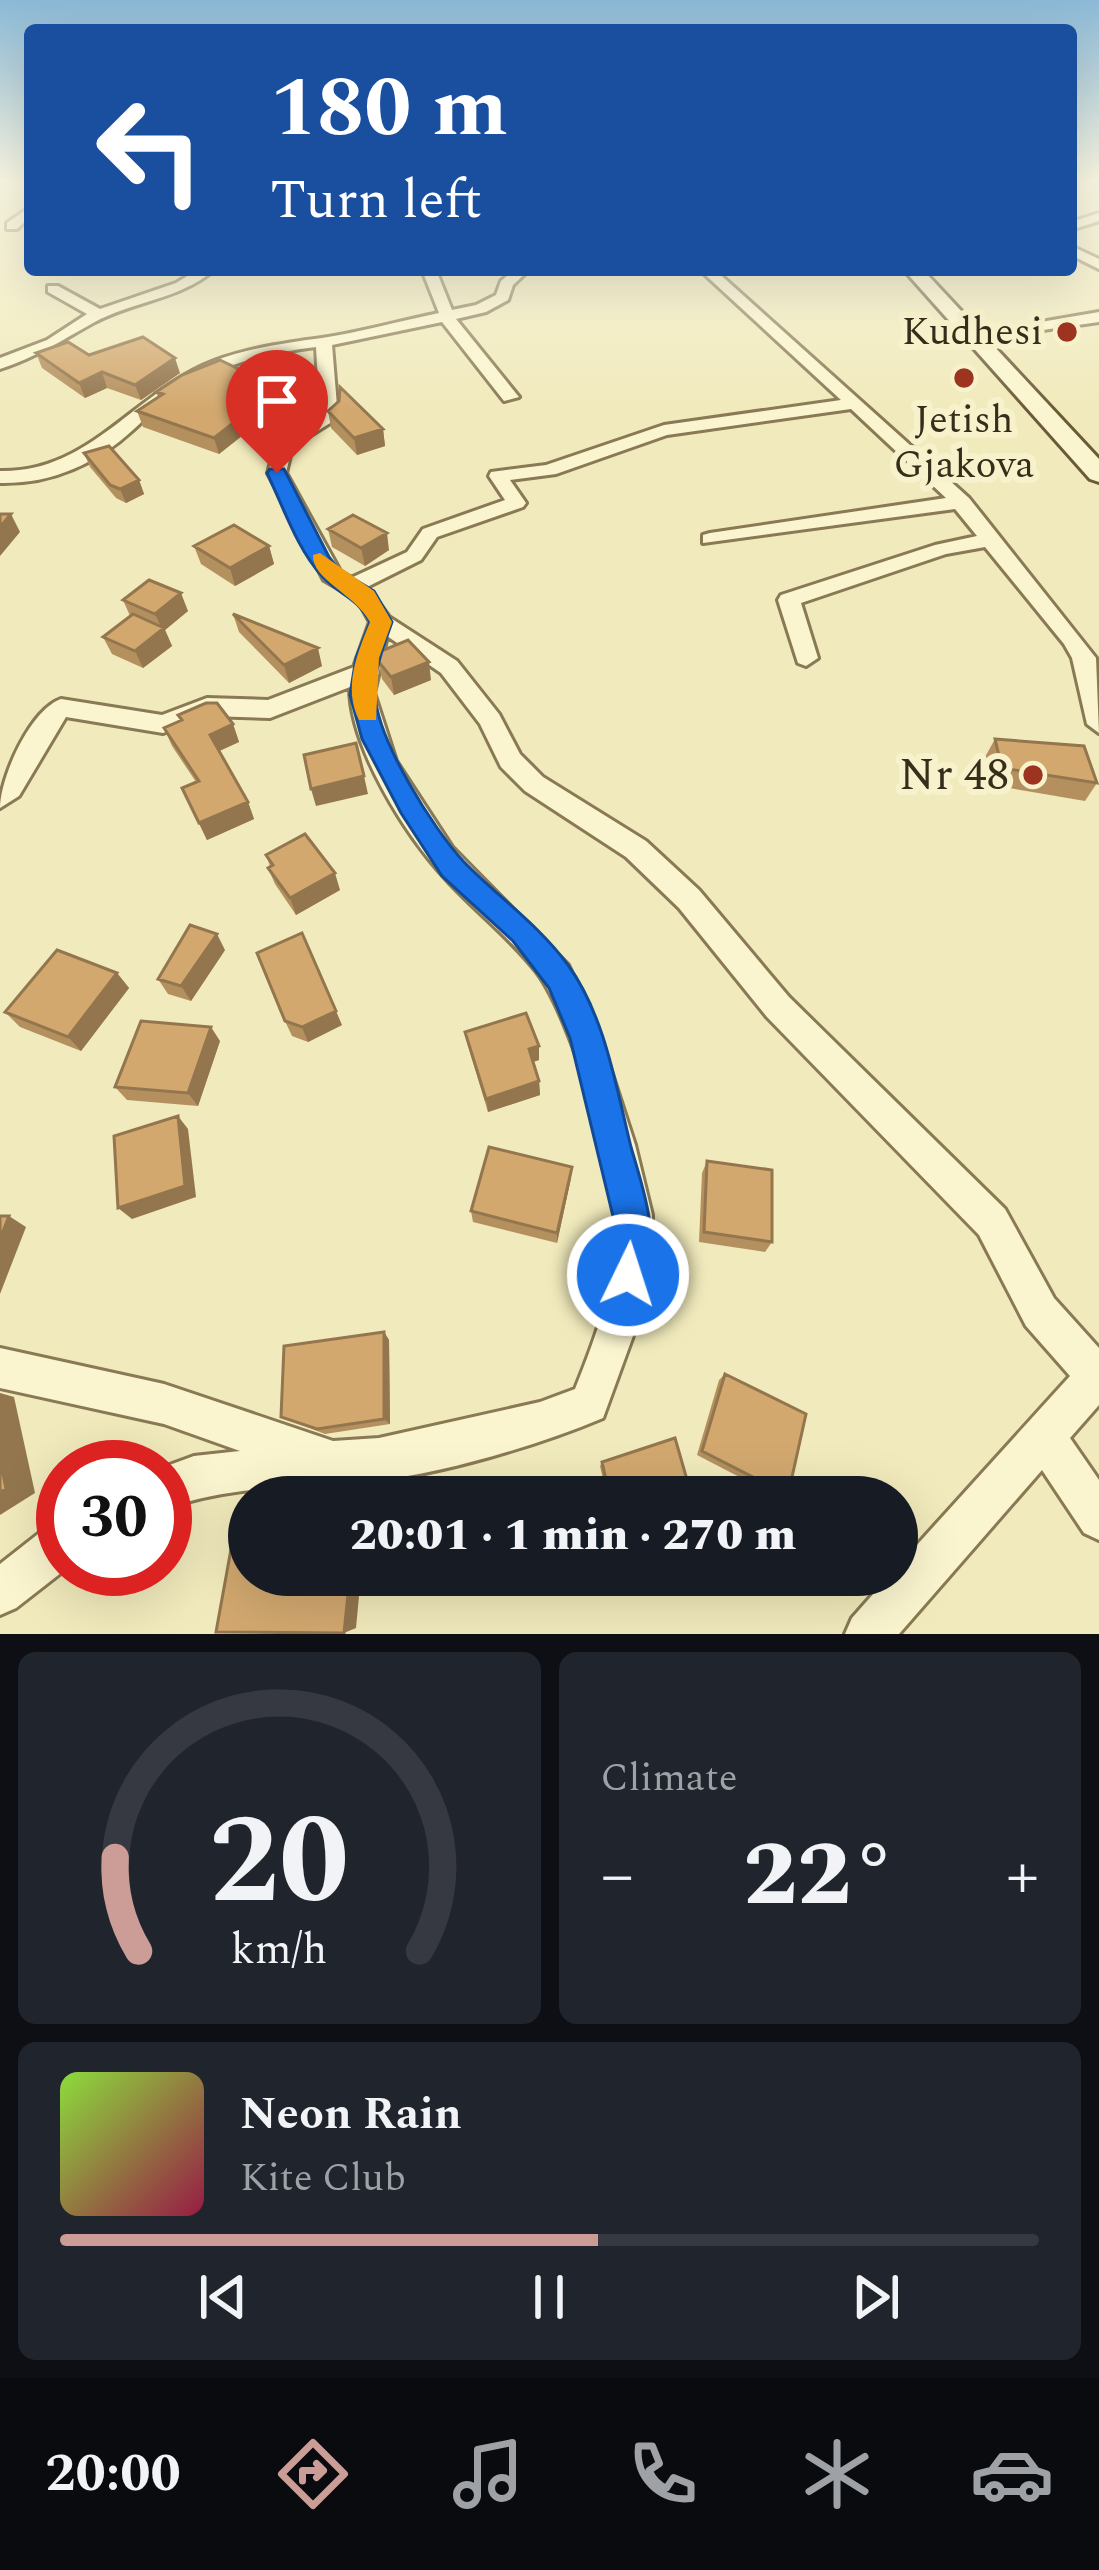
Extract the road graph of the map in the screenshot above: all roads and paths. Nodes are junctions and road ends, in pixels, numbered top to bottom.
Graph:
1 (197, 276) edge
2 (431, 276) edge
3 (517, 276) edge
4 (714, 276) edge
5 (919, 276) edge
6 (53, 290) dead end
7 (99, 315) junction
8 (444, 316) junction
9 (1099, 317) edge
10 (973, 335) junction
11 (324, 342) junction
12 (0, 364) edge
13 (510, 397) dead end
14 (854, 404) junction
15 (1099, 474) edge
16 (0, 477) edge
17 (962, 502) junction
18 (710, 539) dead end
19 (988, 540) junction
20 (351, 586) junction
21 (381, 622) junction
22 (806, 658) dead end
23 (365, 672) junction
24 (1099, 724) edge
25 (0, 798) edge
26 (0, 1368) edge
27 (1098, 1375) edge
28 (1044, 1436) junction
29 (333, 1462) junction
30 (192, 1478) edge
31 (1099, 1518) edge
32 (36, 1564) edge
33 (0, 1592) edge
34 (868, 1634) edge

1 - 7 street
2 - 8 street
3 - 8 street
4 - 14 street
5 - 10 main road
6 - 7 street
7 - 12 street
8 - 11 street
8 - 13 street
9 - 10 street
10 - 15 main road
11 - 16 street
11 - 20 street
14 - 17 street
14 - 20 street
17 - 18 street
17 - 19 street
19 - 22 street
19 - 24 street
20 - 21 street
21 - 23 street
21 - 27 street
23 - 25 street
23 - 29 street
26 - 29 street
27 - 28 street
28 - 31 street
28 - 34 street
29 - 30 street
32 - 33 street

